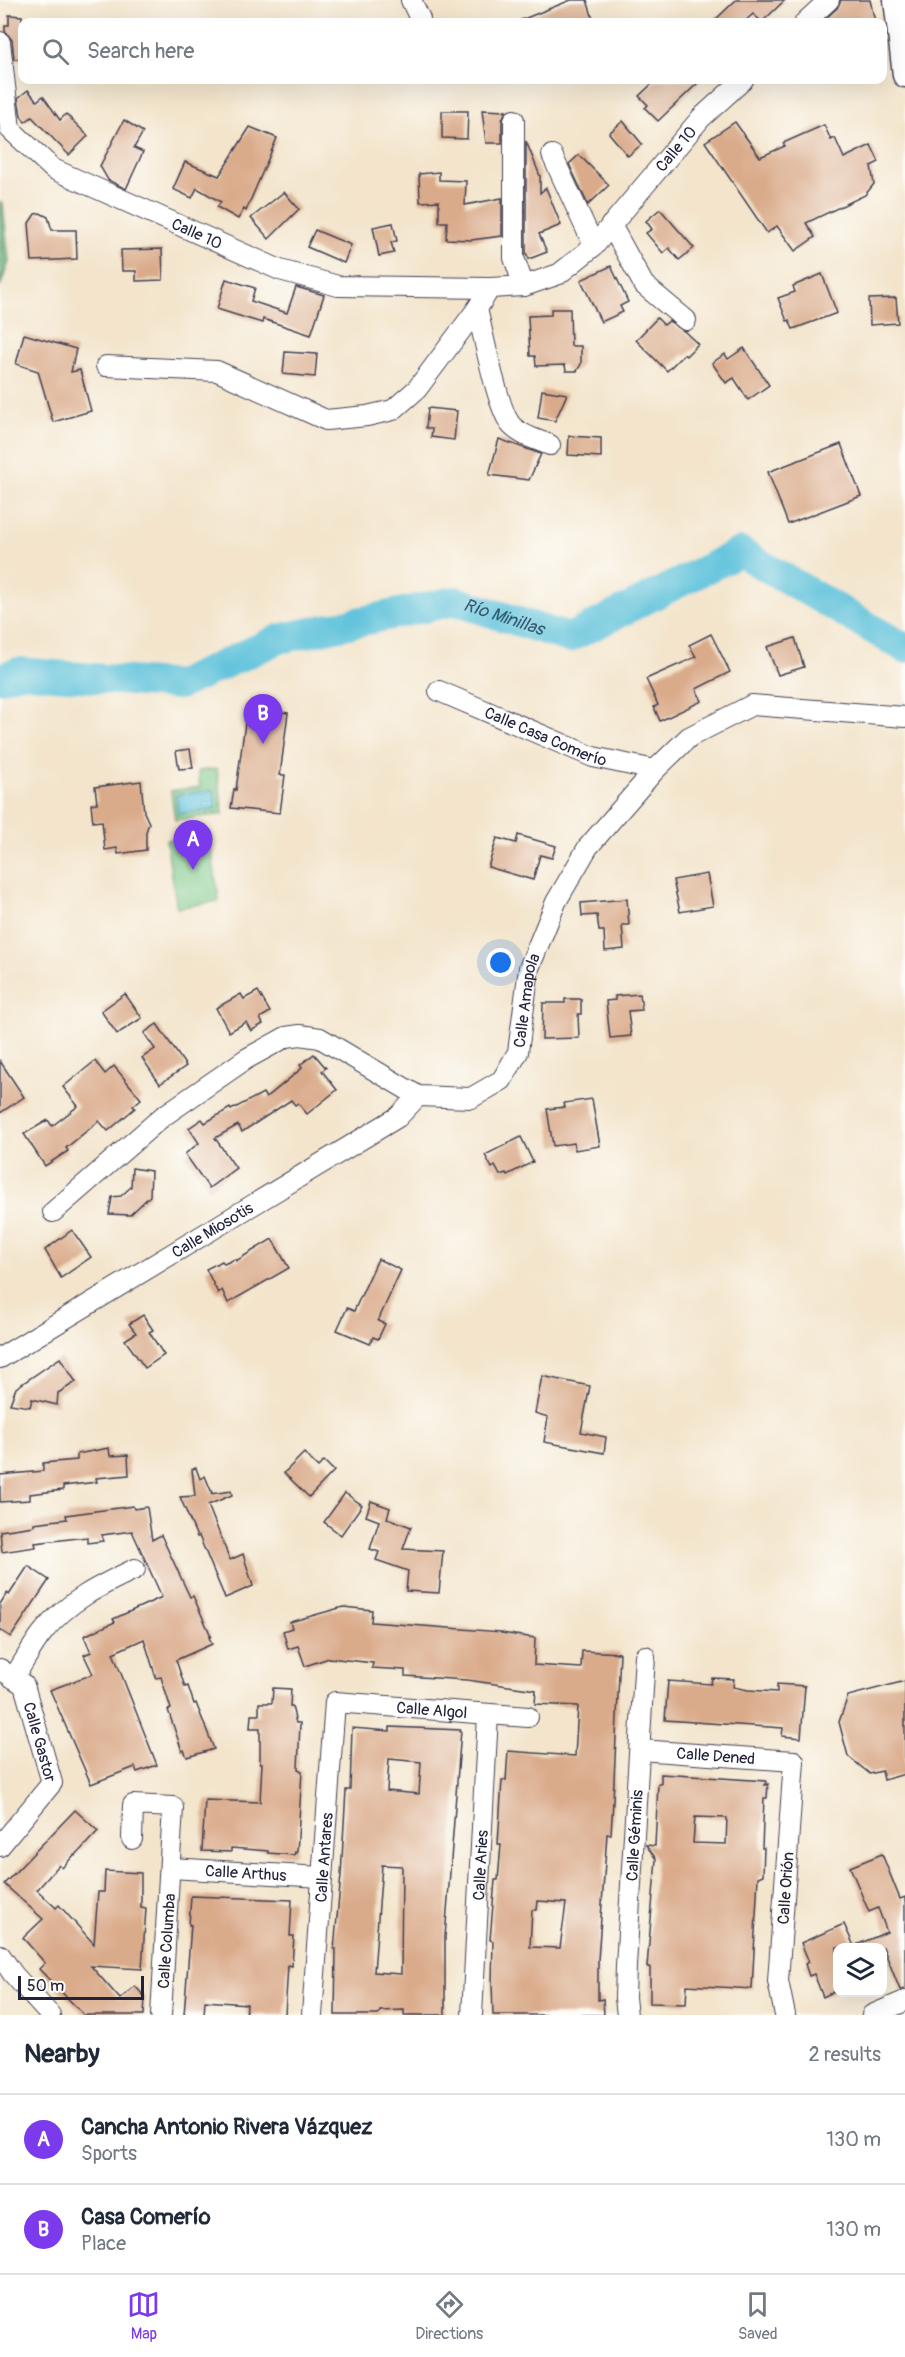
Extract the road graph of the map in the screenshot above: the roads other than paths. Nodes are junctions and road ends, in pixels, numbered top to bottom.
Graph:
1 (411, 0) edge
2 (829, 0) edge
3 (896, 0) edge
4 (420, 18) edge
5 (809, 18) edge
6 (0, 42) edge
7 (905, 75) edge
8 (739, 84) edge
9 (514, 120) dead end
10 (552, 155) dead end
11 (611, 225) junction
12 (594, 246) junction
13 (524, 286) junction
14 (490, 288) junction
15 (477, 309) junction
16 (686, 320) dead end
17 (106, 366) dead end
18 (550, 445) dead end
19 (439, 691) dead end
20 (905, 717) edge
21 (655, 770) junction
22 (418, 1096) junction
23 (53, 1212) dead end
24 (0, 1358) edge
25 (135, 1569) dead end
26 (645, 1656) dead end
27 (7, 1673) edge
28 (335, 1702) joint
29 (488, 1715) junction
30 (528, 1717) dead end
31 (640, 1750) junction
32 (794, 1761) joint
33 (132, 1839) dead end
34 (0, 1846) edge
35 (171, 1868) junction
36 (321, 1877) junction
37 (0, 1954) edge
38 (905, 2001) edge
39 (51, 2015) edge
40 (161, 2015) edge
41 (312, 2015) edge
42 (472, 2015) edge
43 (627, 2015) edge
44 (785, 2015) edge
45 (872, 2015) edge

1 - 4 street
2 - 5 street
3 - 7 street
6 - 14 street, Calle 10
8 - 11 street, Calle 10
9 - 13 street
10 - 12 street
11 - 12 street, Calle 10
11 - 16 street
12 - 13 street, Calle 10
13 - 14 street, Calle 10
14 - 15 street
15 - 17 street
15 - 18 street
19 - 21 street, Calle Casa Comerío
20 - 21 street, Calle Amapola
21 - 22 street, Calle Amapola
22 - 23 street, Calle Amapola
22 - 24 street, Calle Miosotis
25 - 27 street
26 - 31 street, Calle Géminis
27 - 34 street, Calle Gastor
28 - 29 street, Calle Algol
28 - 36 street, Calle Antares
29 - 30 street, Calle Algol
29 - 42 street, Calle Aries
31 - 32 street, Calle Dened
31 - 43 street, Calle Géminis
32 - 44 street, Calle Orión
33 - 35 street, Calle Columba
35 - 36 street, Calle Arthus
35 - 40 street, Calle Columba
36 - 41 street, Calle Antares
37 - 39 street
38 - 45 street

